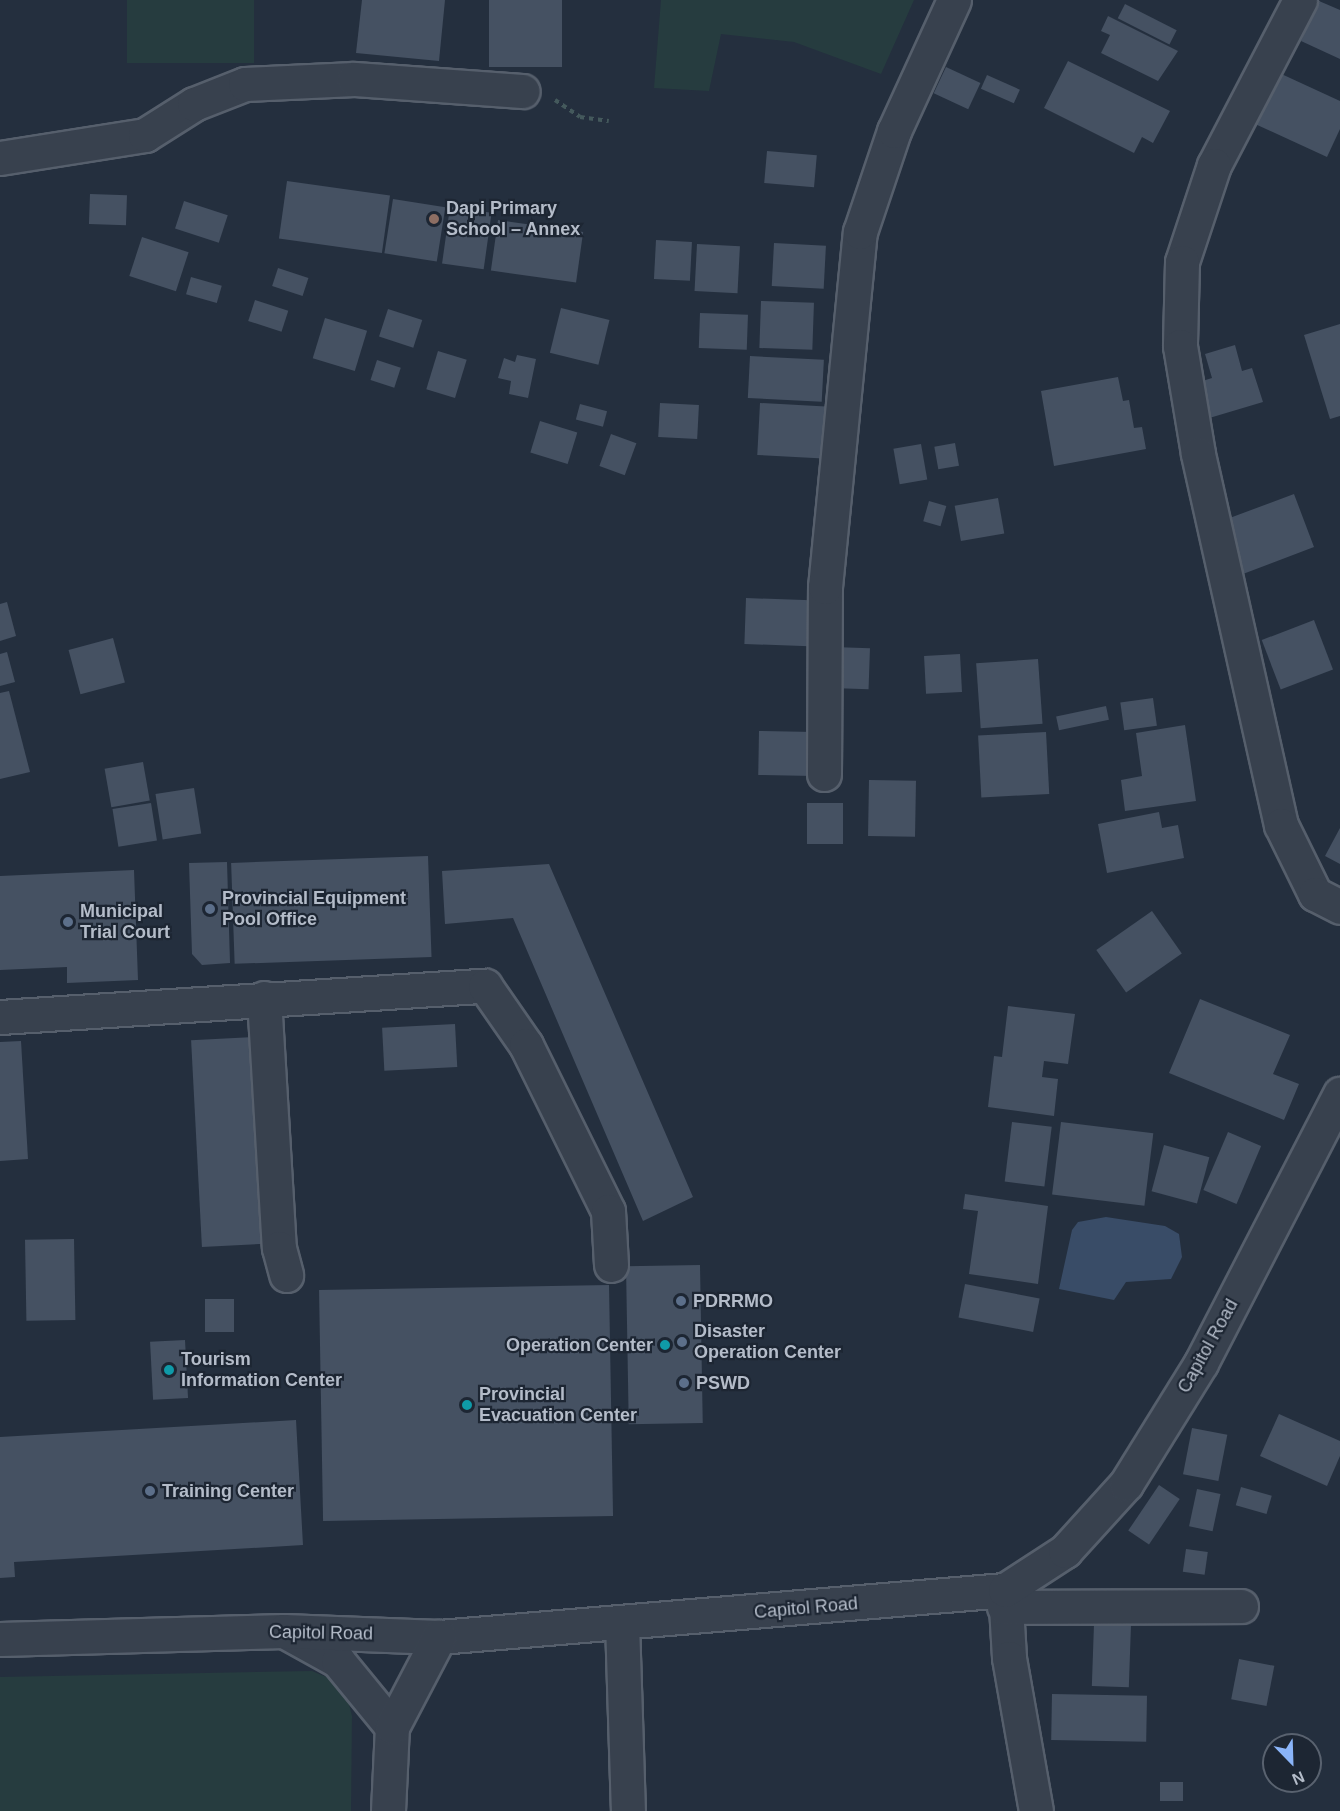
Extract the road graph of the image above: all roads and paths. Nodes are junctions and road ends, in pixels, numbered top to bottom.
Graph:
1 (954, 0) edge
2 (1300, 0) edge
3 (523, 91) joint
4 (609, 121) dead end
5 (0, 158) edge
6 (824, 774) dead end
7 (1340, 907) edge
8 (264, 998) junction
9 (0, 1017) edge
10 (1340, 1094) edge
11 (611, 1265) dead end
12 (286, 1275) dead end
13 (1004, 1598) junction
14 (1241, 1606) dead end
15 (622, 1622) junction
16 (284, 1631) junction
17 (440, 1637) junction
18 (0, 1639) edge
19 (392, 1727) junction
20 (388, 1811) edge
21 (628, 1811) edge
22 (1036, 1811) edge

1 - 6 street
2 - 7 street
3 - 4 path
3 - 5 street
8 - 9 street
8 - 11 street
8 - 12 street
10 - 13 street, Capitol Road
13 - 14 street
13 - 15 street, Capitol Road
13 - 22 street
15 - 17 street, Capitol Road
15 - 21 street
16 - 17 street, Capitol Road
16 - 18 street, Capitol Road
16 - 19 street
17 - 19 street
19 - 20 street

